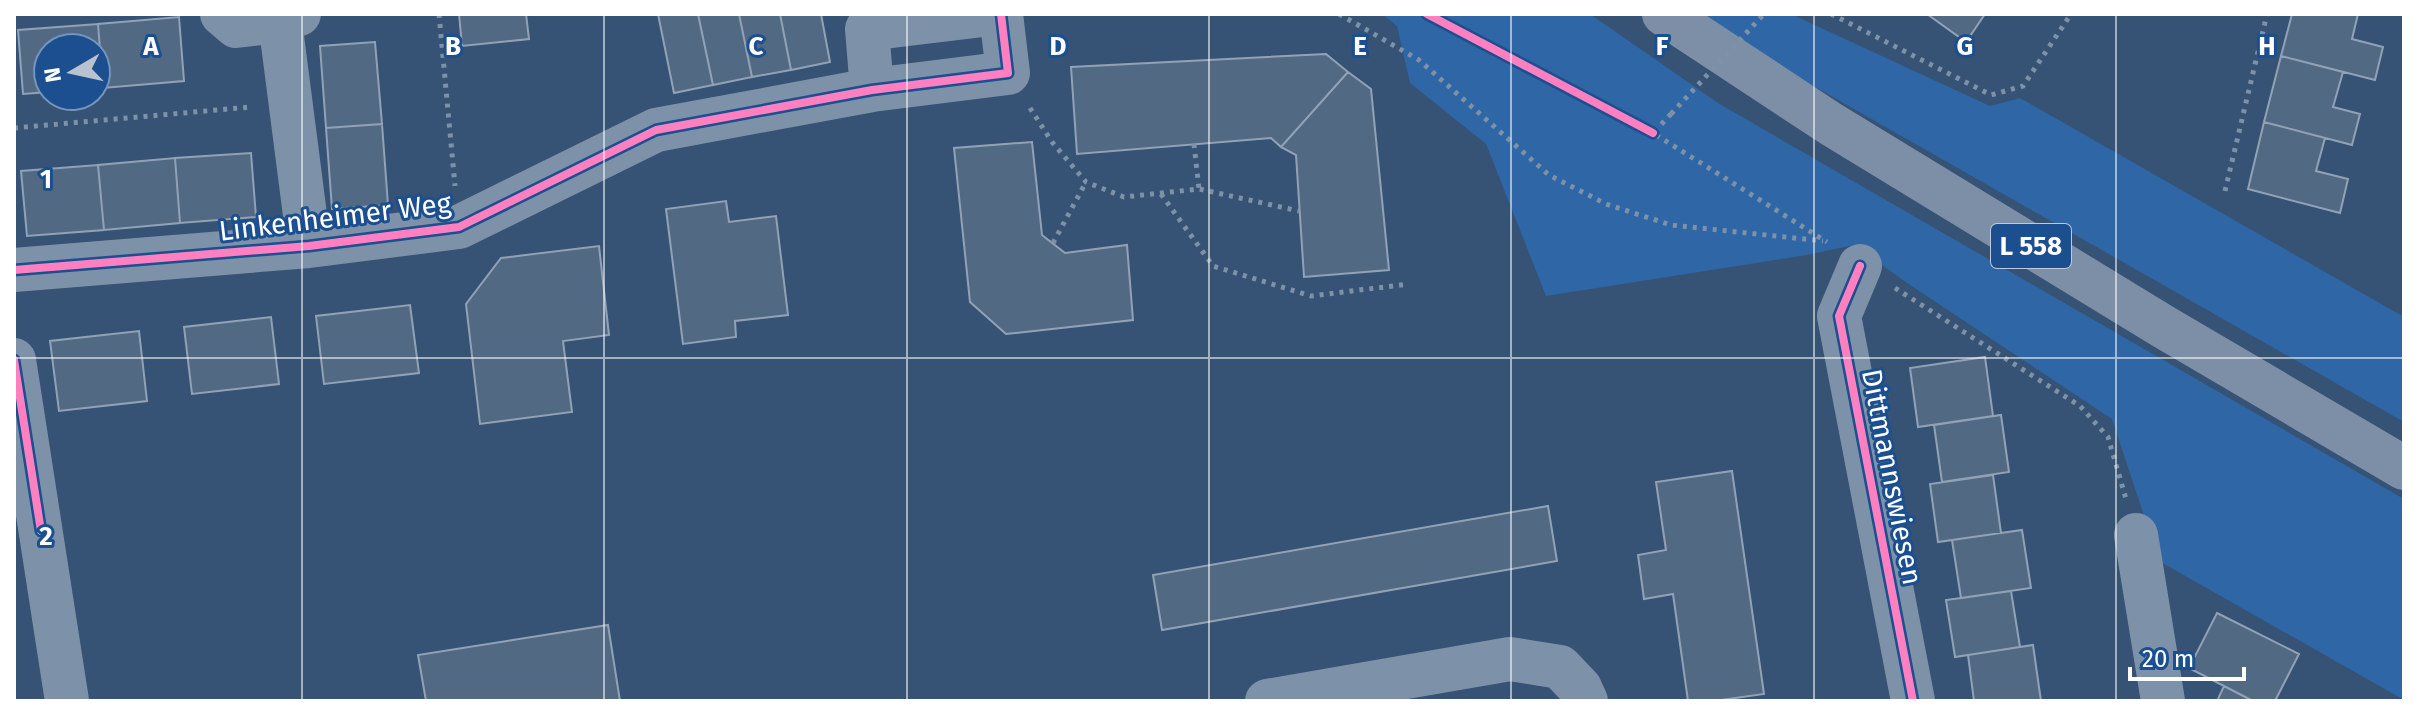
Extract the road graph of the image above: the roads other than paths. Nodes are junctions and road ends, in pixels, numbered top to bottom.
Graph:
1 (222, 14) edge
2 (991, 14) edge
3 (1001, 14) edge
4 (1664, 14) edge
5 (290, 18) edge
6 (866, 22) edge
7 (872, 90) junction
8 (309, 246) junction
9 (1860, 266) road end
10 (14, 270) edge
11 (14, 360) edge
12 (2404, 468) edge
13 (2136, 535) road end
14 (67, 701) edge
15 (1267, 701) edge
16 (1586, 701) edge
17 (1913, 701) edge
18 (2163, 701) edge

1 - 5 street
2 - 6 street
3 - 7 street, Linkenheimer Weg
4 - 12 main road, L 558
5 - 8 street
6 - 7 street
7 - 8 street, Linkenheimer Weg
8 - 10 street, Linkenheimer Weg
9 - 17 street, Dittmannswiesen
11 - 14 street
13 - 18 street
15 - 16 street

